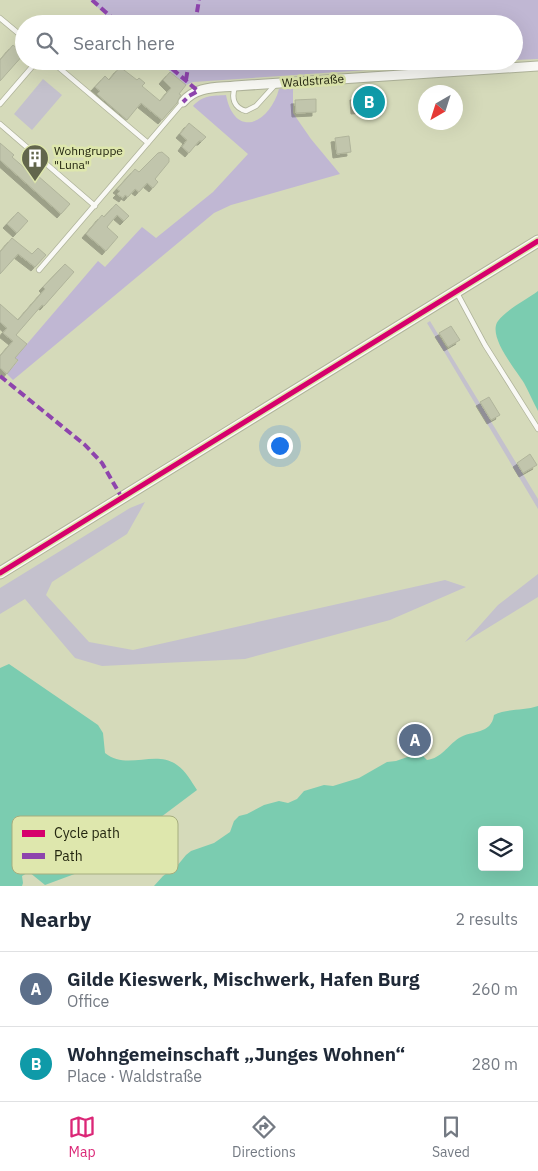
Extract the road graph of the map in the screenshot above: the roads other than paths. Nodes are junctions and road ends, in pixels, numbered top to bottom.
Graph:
1 (0, 18) edge
2 (15, 30) edge
3 (538, 66) edge
4 (523, 67) edge
5 (29, 70) edge
6 (62, 70) edge
7 (477, 70) edge
8 (277, 83) junction
9 (235, 86) junction
10 (183, 102) joint
11 (0, 104) edge
12 (0, 124) edge
13 (148, 143) junction
14 (95, 206) junction
15 (538, 241) edge
16 (39, 270) dead end
17 (456, 292) junction
18 (538, 429) edge
19 (0, 573) edge

1 - 2 lane
3 - 4 street, Waldstraße
5 - 11 lane
6 - 13 lane
7 - 8 street, Waldstraße
8 - 9 street, Waldstraße
8 - 9 lane
9 - 10 street, Waldstraße
10 - 13 lane
12 - 14 lane
13 - 14 lane
14 - 16 lane
15 - 17 street
17 - 18 lane
17 - 19 street

